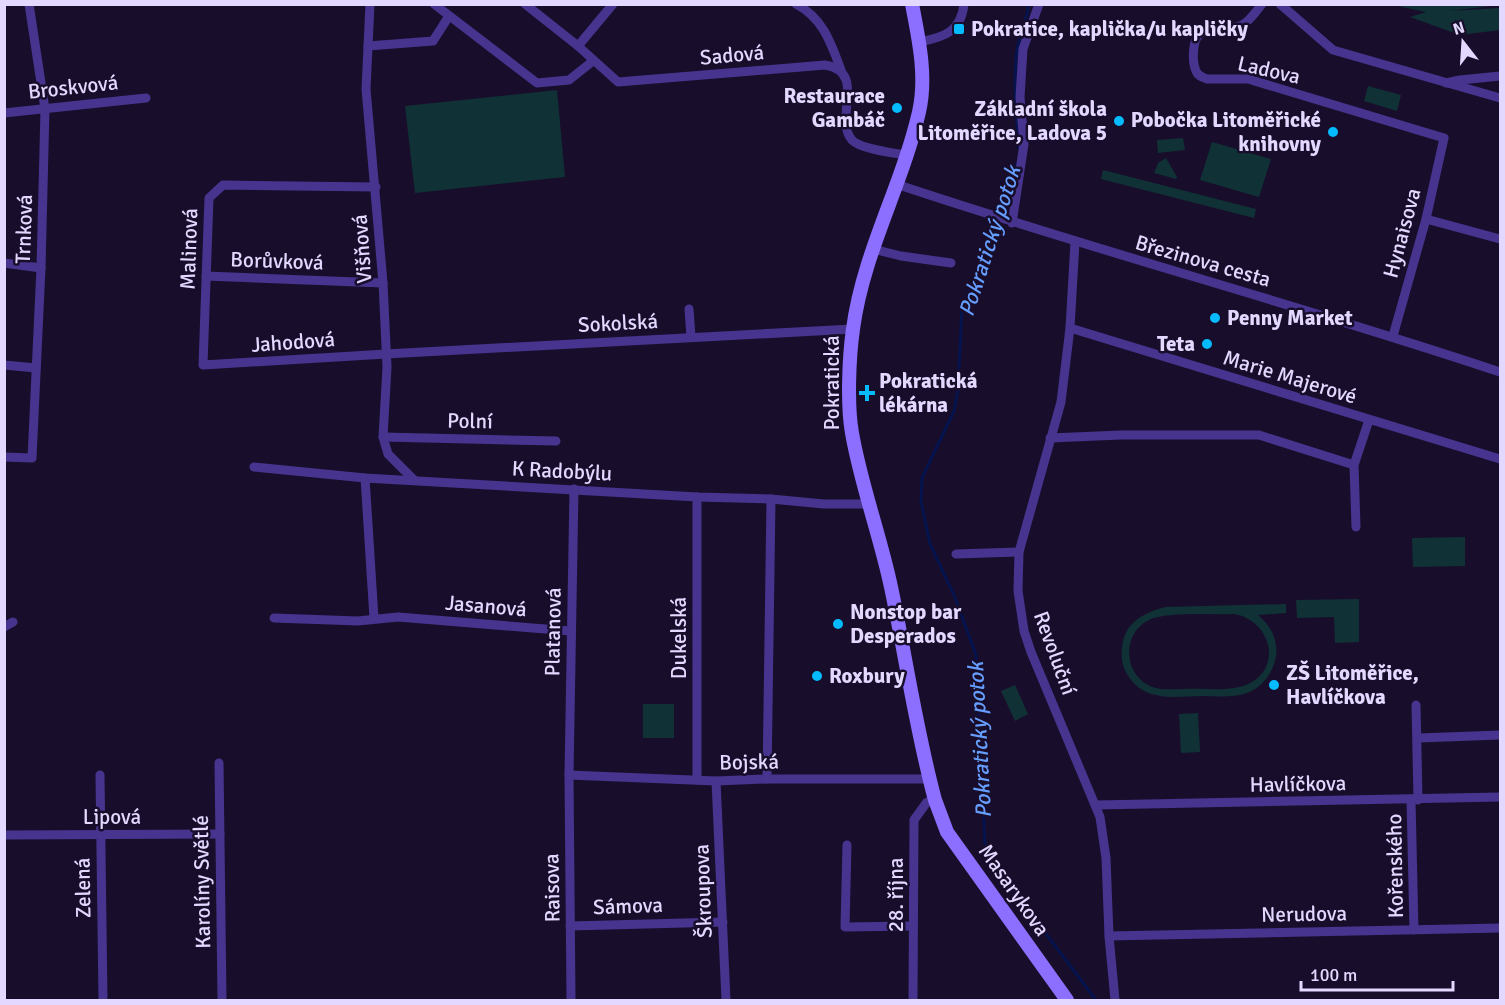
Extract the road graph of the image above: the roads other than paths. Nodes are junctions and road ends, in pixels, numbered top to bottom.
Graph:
1 (29, 4) edge
2 (370, 4) edge
3 (434, 4) edge
4 (525, 4) edge
5 (613, 4) edge
6 (796, 4) edge
7 (912, 4) edge
8 (964, 4) edge
9 (1039, 4) edge
10 (1262, 4) edge
11 (1280, 4) edge
12 (449, 16) junction
13 (920, 42) junction
14 (368, 46) junction
15 (578, 46) junction
16 (593, 61) junction
17 (841, 70) junction
18 (1500, 76) edge
19 (1446, 83) junction
20 (146, 98) dead end
21 (1500, 98) edge
22 (45, 109) junction
23 (4, 113) edge
24 (1444, 138) joint
25 (906, 155) junction
26 (896, 184) junction
27 (375, 187) junction
28 (1425, 219) junction
29 (1012, 223) junction
30 (1500, 239) edge
31 (1075, 242) junction
32 (873, 249) junction
33 (4, 263) edge
34 (951, 263) dead end
35 (41, 268) junction
36 (206, 276) junction
37 (383, 283) junction
38 (689, 309) dead end
39 (1070, 328) junction
40 (853, 329) junction
41 (1393, 336) junction
42 (691, 337) junction
43 (386, 354) junction
44 (4, 365) edge
45 (203, 365) joint
46 (36, 368) junction
47 (1500, 372) edge
48 (1369, 420) junction
49 (383, 437) junction
50 (1050, 438) junction
51 (556, 441) dead end
52 (4, 457) edge
53 (1500, 459) edge
54 (1354, 465) junction
55 (254, 468) dead end
56 (365, 478) junction
57 (414, 480) junction
58 (574, 489) junction
59 (698, 497) junction
60 (771, 499) junction
61 (868, 504) junction
62 (1356, 527) dead end
63 (1020, 552) junction
64 (956, 554) dead end
65 (274, 618) dead end
66 (374, 618) junction
67 (13, 622) dead end
68 (4, 627) edge
69 (570, 631) junction
70 (1416, 705) dead end
71 (1500, 735) edge
72 (1418, 738) junction
73 (219, 763) dead end
74 (100, 775) dead end
75 (569, 776) junction
76 (767, 779) junction
77 (929, 779) junction
78 (697, 780) junction
79 (716, 781) junction
80 (1500, 797) edge
81 (935, 800) junction
82 (1414, 800) junction
83 (1096, 805) junction
84 (220, 834) junction
85 (4, 835) edge
86 (100, 836) junction
87 (847, 845) dead end
88 (723, 922) junction
89 (570, 926) junction
90 (913, 926) junction
91 (1500, 928) edge
92 (1414, 930) junction
93 (1109, 936) junction
94 (103, 1000) edge
95 (222, 1000) edge
96 (571, 1000) edge
97 (726, 1000) edge
98 (913, 1000) edge
99 (1067, 1000) edge
100 (1115, 1000) edge

1 - 22 street, Trnková
2 - 14 street, Višňová
3 - 12 street
4 - 15 street, Sadová
5 - 15 street
6 - 17 street
7 - 13 street, Pokratická
8 - 13 street
9 - 29 street
10 - 24 street, Ladova
11 - 19 street
12 - 14 street
12 - 16 street
13 - 25 street, Pokratická
14 - 27 street, Višňová
15 - 16 street, Sadová
16 - 17 street, Sadová
17 - 25 street
18 - 19 street
19 - 21 street
20 - 22 street, Broskvová
22 - 23 street, Broskvová
22 - 35 street, Trnková
24 - 28 street, Hynaisova
25 - 26 street, Pokratická
26 - 29 street, Březinova cesta
26 - 32 street, Pokratická
27 - 36 street, Malinová
27 - 37 street, Višňová
28 - 30 street
28 - 41 street, Hynaisova
29 - 31 street, Březinova cesta
31 - 39 street, Revoluční
31 - 41 street, Březinova cesta
32 - 34 street
32 - 40 street, Pokratická
33 - 35 street
35 - 46 street, Trnková
36 - 37 street, Borůvková
36 - 45 street, Malinová
37 - 43 street, Višňová
38 - 42 street
39 - 48 street, Marie Majerové
39 - 50 street, Revoluční
40 - 42 street, Sokolská
40 - 61 street, Pokratická
41 - 47 street, Březinova cesta
42 - 43 street, Sokolská
43 - 45 street, Jahodová
43 - 49 street, Višňová
44 - 46 street
46 - 52 street, Trnková
48 - 53 street, Marie Majerové
48 - 54 street
49 - 51 street, Polní
49 - 57 street
50 - 54 street
50 - 63 street, Revoluční
54 - 62 street
55 - 56 street, K Radobýlu
56 - 57 street, K Radobýlu
56 - 66 street
57 - 58 street, K Radobýlu
58 - 59 street, K Radobýlu
58 - 69 street, Platanová
59 - 60 street, K Radobýlu
59 - 78 street, Dukelská
60 - 61 street, K Radobýlu
60 - 76 street
61 - 77 street, Pokratická
63 - 64 street
63 - 83 street, Revoluční
65 - 66 street, Jasanová
66 - 69 street, Jasanová
67 - 68 street
69 - 75 street, Platanová
70 - 72 street, Kořenského
71 - 72 street
72 - 82 street, Kořenského
73 - 84 street, Karolíny Světlé
74 - 86 street, Zelená
75 - 78 street, Bojská
75 - 89 street, Raisova
76 - 77 street, Bojská
76 - 79 street, Bojská
77 - 81 street, Pokratická
78 - 79 street, Bojská
79 - 88 street, Škroupova
80 - 82 street, Havlíčkova
81 - 90 street, 28. října
81 - 99 street, Masarykova
82 - 83 street, Havlíčkova
82 - 92 street, Kořenského
83 - 93 street, Revoluční
84 - 86 street, Lipová
84 - 95 street, Karolíny Světlé
85 - 86 street, Lipová
86 - 94 street, Zelená
87 - 90 street
88 - 89 street, Sámova
88 - 97 street, Škroupova
89 - 96 street, Raisova
90 - 98 street, 28. října
91 - 92 street, Nerudova
92 - 93 street, Nerudova
93 - 100 street, Revoluční

